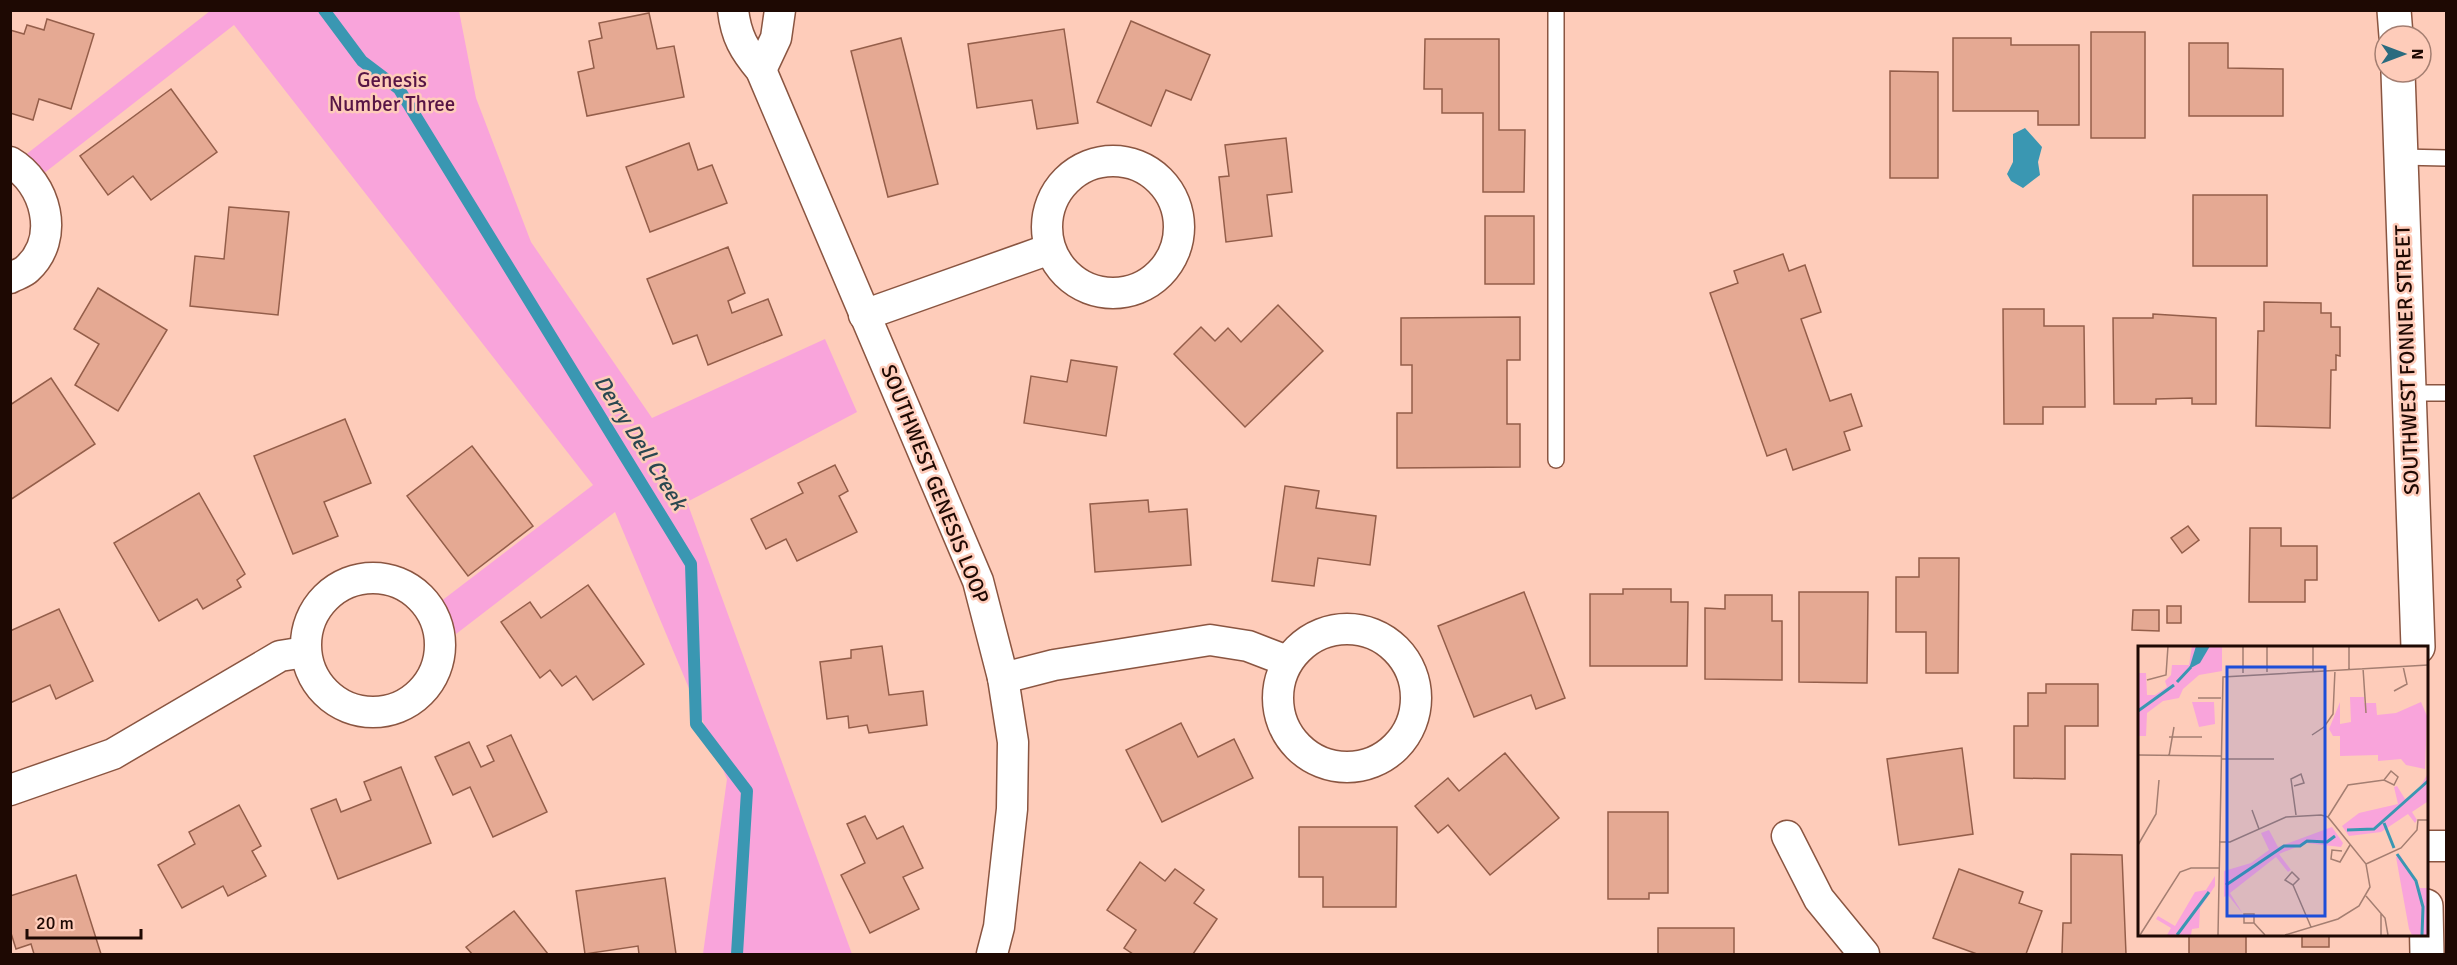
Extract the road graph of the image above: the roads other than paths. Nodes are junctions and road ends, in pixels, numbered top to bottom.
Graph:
1 (733, 10) edge
2 (780, 10) edge
3 (1556, 10) edge
4 (760, 70) junction
5 (2397, 84) edge
6 (2400, 158) junction
7 (2446, 158) edge
8 (10, 162) edge
9 (1050, 249) junction
10 (10, 278) edge
11 (864, 315) junction
12 (2408, 393) junction
13 (2446, 393) edge
14 (1556, 460) dead end
15 (2418, 646) edge
16 (305, 652) junction
17 (1287, 662) junction
18 (1003, 678) junction
19 (10, 790) edge
20 (1787, 836) dead end
21 (2427, 846) edge
22 (2446, 846) edge
23 (2427, 935) edge
24 (992, 954) edge
25 (1864, 954) edge
26 (2427, 954) edge

1 - 4 street, SOUTHWEST GENESIS LOOP
2 - 4 street
3 - 14 lane
4 - 11 street, SOUTHWEST GENESIS LOOP
5 - 6 street, SOUTHWEST FONNER STREET
6 - 7 lane
6 - 12 street, SOUTHWEST FONNER STREET
8 - 10 street
9 - 9 street
9 - 11 street
11 - 18 street, SOUTHWEST GENESIS LOOP
12 - 13 lane
12 - 15 street, SOUTHWEST FONNER STREET
16 - 16 street
16 - 19 street
17 - 17 street
17 - 18 street
18 - 24 street, SOUTHWEST GENESIS LOOP
20 - 25 street
21 - 22 street
23 - 26 street

